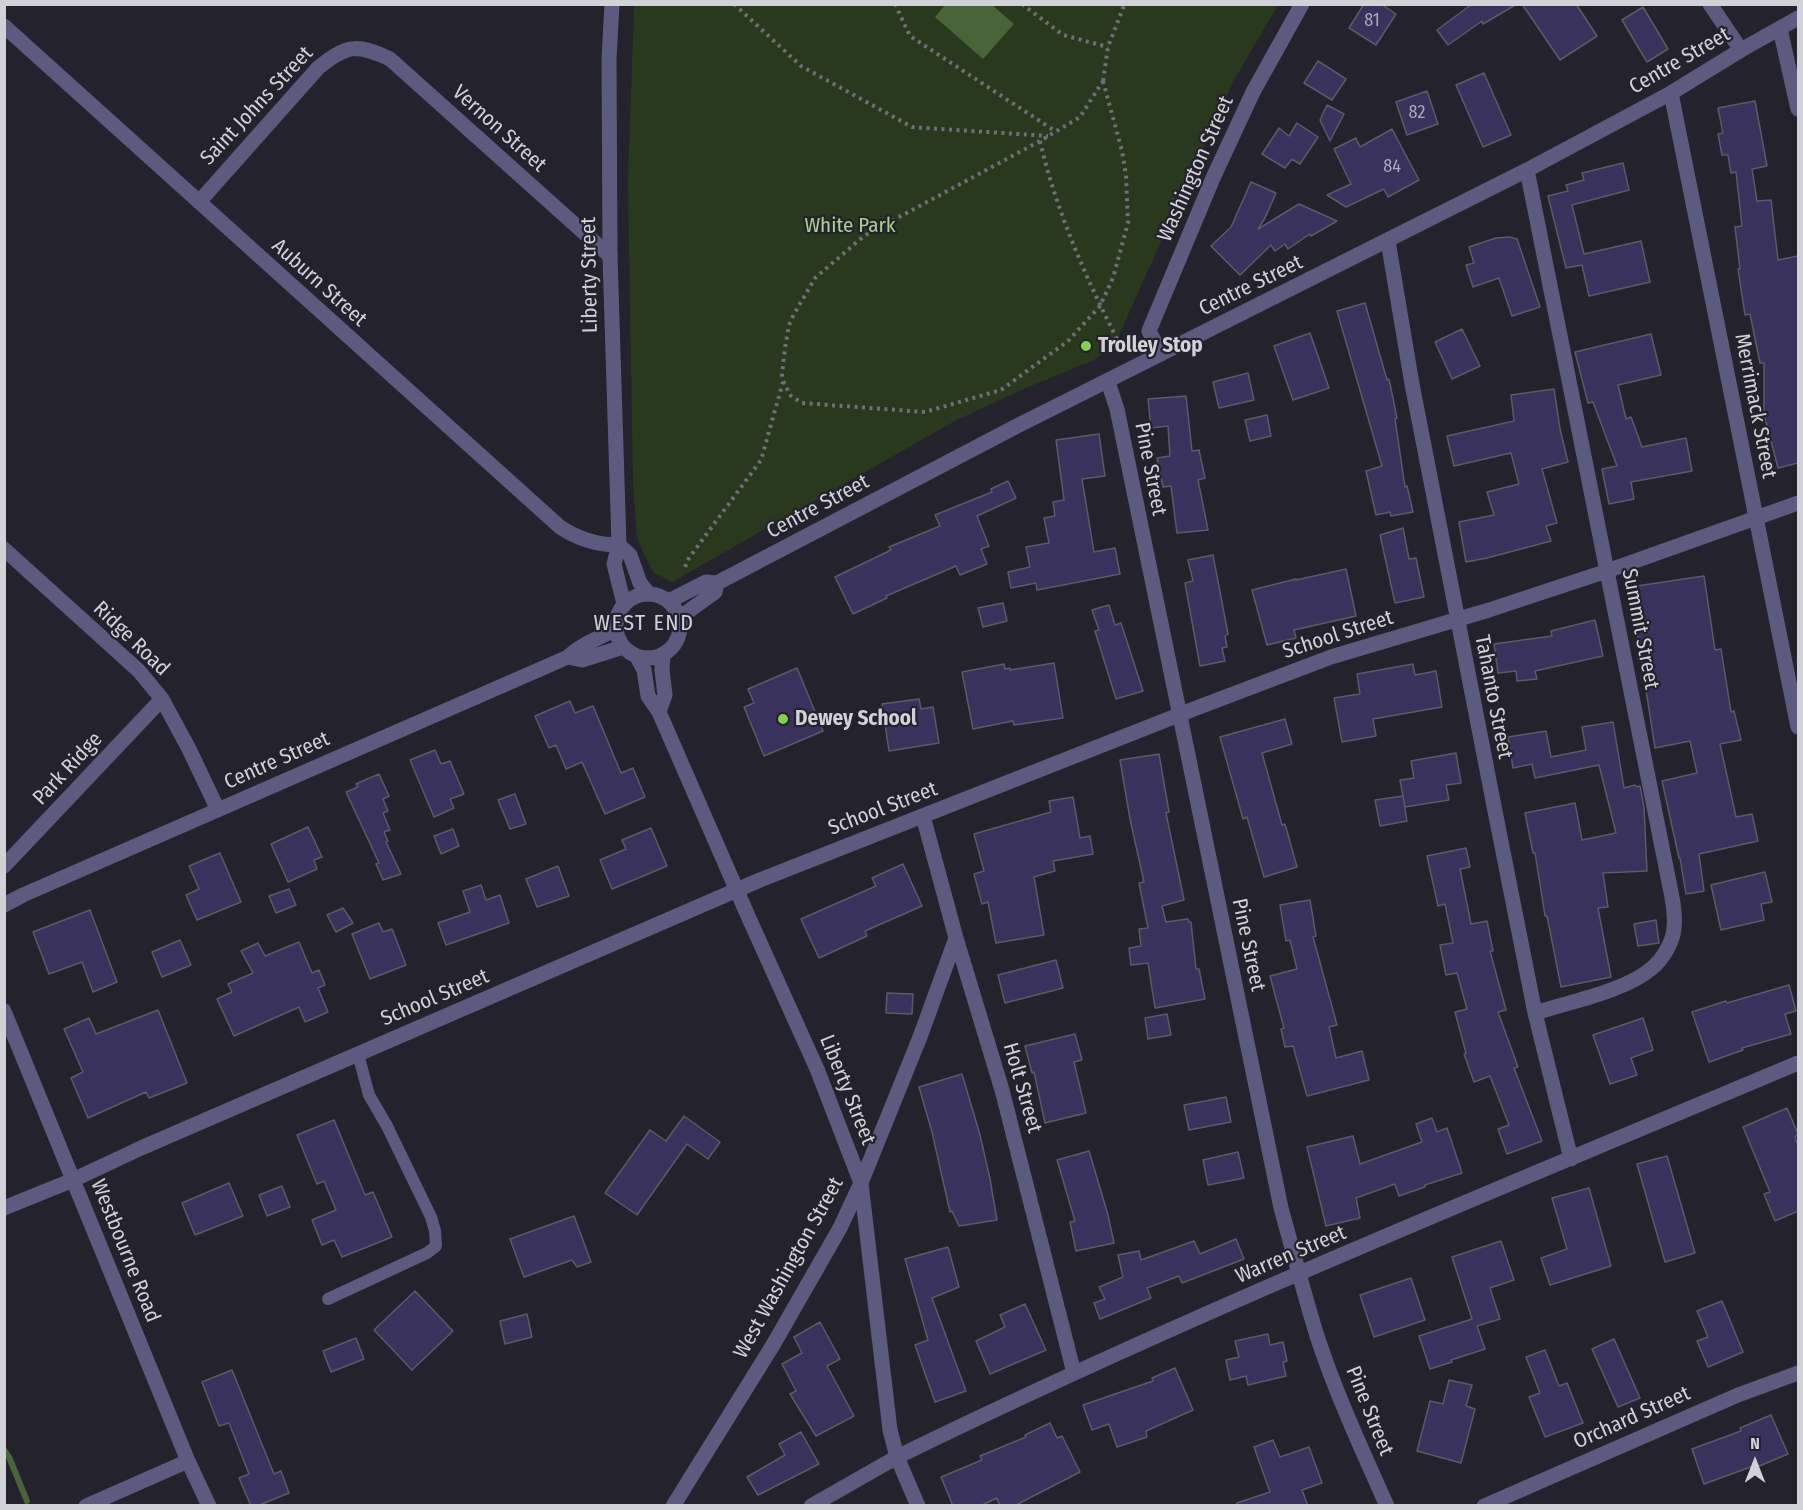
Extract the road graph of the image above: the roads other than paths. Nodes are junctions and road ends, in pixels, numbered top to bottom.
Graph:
1 (612, 4) edge
2 (1302, 4) edge
3 (1710, 4) edge
4 (1798, 18) edge
5 (4, 26) edge
6 (1780, 29) junction
7 (353, 48) joint
8 (1741, 50) junction
9 (1671, 93) junction
10 (1798, 109) edge
11 (1527, 170) junction
12 (199, 202) junction
13 (1388, 241) junction
14 (610, 256) junction
15 (1161, 354) junction
16 (1108, 381) junction
17 (1798, 503) edge
18 (1756, 517) junction
19 (619, 545) junction
20 (4, 549) edge
21 (1607, 571) junction
22 (717, 583) junction
23 (649, 594) junction
24 (669, 601) junction
25 (624, 604) junction
26 (1457, 620) junction
27 (681, 624) junction
28 (616, 628) junction
29 (623, 647) junction
30 (663, 655) junction
31 (568, 657) junction
32 (638, 657) junction
33 (162, 699) junction
34 (659, 712) junction
35 (1179, 715) junction
36 (1798, 727) edge
37 (218, 810) junction
38 (923, 816) junction
39 (4, 866) edge
40 (736, 890) junction
41 (4, 906) edge
42 (956, 938) junction
43 (4, 1011) edge
44 (1535, 1013) junction
45 (358, 1054) junction
46 (1798, 1063) edge
47 (1571, 1159) junction
48 (73, 1180) junction
49 (861, 1183) junction
50 (4, 1208) edge
51 (1298, 1274) junction
52 (328, 1299) dead end
53 (1074, 1373) junction
54 (1798, 1373) edge
55 (897, 1457) junction
56 (188, 1461) junction
57 (86, 1506) edge
58 (209, 1506) edge
59 (673, 1506) edge
60 (811, 1506) edge
61 (918, 1506) edge
62 (1387, 1506) edge
63 (1484, 1506) edge

1 - 14 street, Liberty Street
2 - 15 street, Washington Street
3 - 8 street
4 - 6 street, Centre Street
5 - 12 street, Auburn Street
6 - 8 street, Centre Street
6 - 10 street
7 - 12 street, Saint Johns Street
7 - 14 street, Vernon Street
8 - 9 street, Centre Street
9 - 11 street, Centre Street
9 - 18 street, Merrimack Street
11 - 13 street, Centre Street
11 - 21 street, Summit Street
12 - 19 street, Auburn Street
13 - 15 street, Centre Street
13 - 26 street, Tahanto Street
14 - 19 street, Liberty Street
15 - 16 street, Centre Street
16 - 22 street, Centre Street
16 - 35 street, Pine Street
17 - 18 street, School Street
18 - 21 street, School Street
18 - 36 street, Merrimack Street
19 - 23 street
19 - 25 street, Liberty Street
20 - 33 street, Ridge Road
21 - 26 street, School Street
21 - 44 street, Summit Street
22 - 24 street, Centre Street
22 - 27 street, Centre Street
23 - 24 street
23 - 25 street
24 - 27 street
25 - 28 street
26 - 35 street, School Street
26 - 44 street, Tahanto Street
27 - 30 street
28 - 29 street
28 - 31 street, Centre Street
29 - 31 street, Centre Street
29 - 32 street
30 - 32 street
30 - 34 street
31 - 37 street, Centre Street
32 - 34 street, Liberty Street
33 - 37 street, Ridge Road
33 - 39 street, Park Ridge
34 - 40 street, Liberty Street
35 - 38 street, School Street
35 - 51 street, Pine Street
37 - 41 street, Centre Street
38 - 40 street, School Street
38 - 42 street, Holt Street
40 - 45 street, School Street
40 - 49 street, Liberty Street
42 - 49 street, West Washington Street
42 - 53 street, Holt Street
43 - 48 street, Westbourne Road
44 - 47 street, Tahanto Street
45 - 48 street, School Street
45 - 52 lane
46 - 47 street, Warren Street
47 - 51 street, Warren Street
48 - 50 street, School Street
48 - 56 street, Westbourne Road
49 - 55 street, Liberty Street
49 - 59 street, West Washington Street
51 - 53 street, Warren Street
51 - 62 street, Pine Street
53 - 55 street, Warren Street
54 - 63 street, Orchard Street
55 - 60 street, Warren Street
55 - 61 street, Liberty Street
56 - 57 street
56 - 58 street, Westbourne Road

